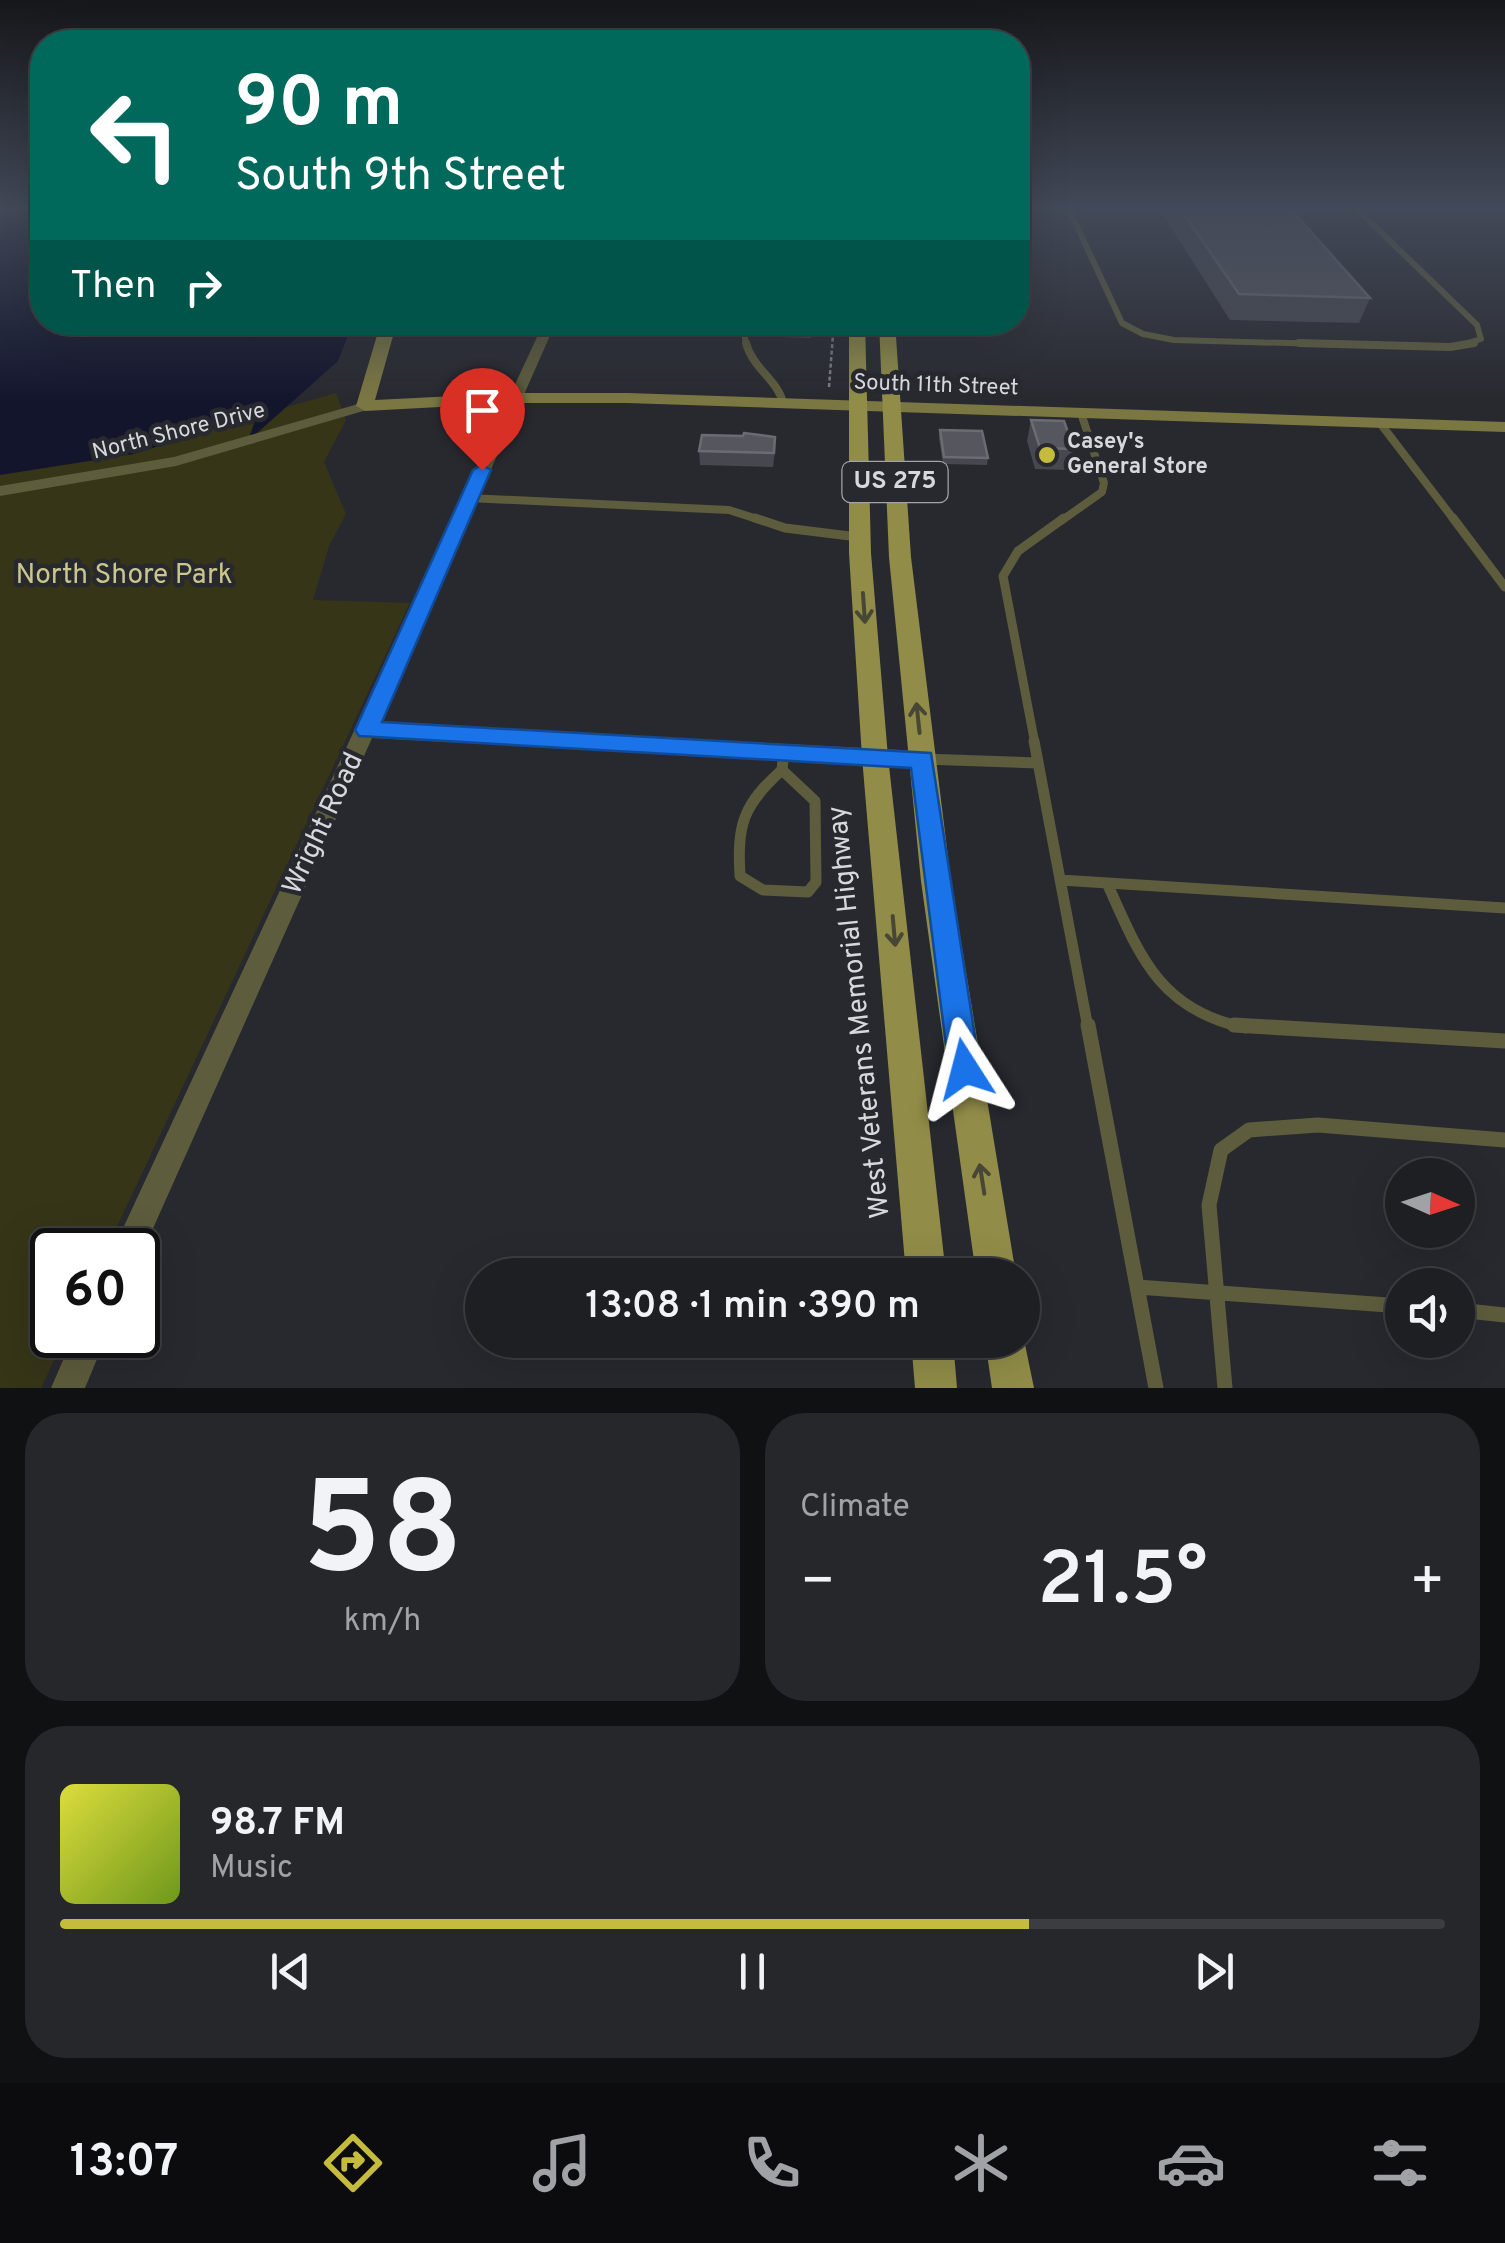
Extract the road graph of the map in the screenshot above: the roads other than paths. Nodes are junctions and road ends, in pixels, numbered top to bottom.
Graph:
1 (1097, 272) edge
2 (1422, 272) edge
3 (385, 335) edge
4 (544, 335) edge
5 (745, 335) edge
6 (857, 335) edge
7 (888, 335) edge
8 (516, 398) junction
9 (783, 403) junction
10 (856, 405) junction
11 (365, 406) junction
12 (891, 406) junction
13 (1081, 413) junction
14 (1380, 422) junction
15 (1505, 426) edge
16 (0, 491) edge
17 (468, 498) junction
18 (859, 538) junction
19 (1505, 587) edge
20 (367, 730) junction
21 (875, 757) junction
22 (922, 759) junction
23 (783, 761) junction
24 (1037, 763) junction
25 (1060, 880) junction
26 (1108, 883) junction
27 (1505, 908) edge
28 (1505, 1041) edge
29 (1505, 1140) edge
30 (140, 1228) edge
31 (924, 1258) edge
32 (993, 1258) edge
33 (1137, 1287) junction
34 (1214, 1292) junction
35 (1385, 1305) edge
36 (1475, 1312) edge
37 (1505, 1315) edge
38 (81, 1358) edge
39 (934, 1358) edge
40 (1009, 1358) edge
41 (68, 1388) edge
42 (936, 1388) edge
43 (1013, 1388) edge
44 (1156, 1388) edge
45 (1225, 1388) edge

1 - 2 lane
3 - 11 street
4 - 8 street, Wright Road
5 - 9 lane
6 - 10 main road, West Veterans Memorial Highway / US 275
7 - 12 main road, US 275
8 - 9 street, South 11th Street
8 - 11 street, South 11th Street
8 - 17 street, Wright Road
9 - 10 street, South 11th Street
10 - 12 street, South 11th Street
10 - 18 main road, West Veterans Memorial Highway / US 275
11 - 16 street, North Shore Drive
12 - 13 street, South 11th Street
22 -> 12 main road, US 275
13 - 14 street, South 11th Street
13 - 24 lane
14 - 15 street, South 11th Street
14 - 19 lane
17 - 18 lane
17 - 20 street, Wright Road
18 -> 21 main road, West Veterans Memorial Highway / US 275
20 - 23 street
20 - 30 street, Wright Road
21 - 22 street
21 - 23 street
21 -> 31 main road, West Veterans Memorial Highway / US 275
22 - 24 lane
32 -> 22 main road, US 275
23 - 23 lane
24 - 25 lane
25 - 26 lane
25 - 33 lane
26 - 27 lane
26 - 28 lane
29 - 34 lane
33 - 34 lane
33 - 44 lane
34 - 35 lane
34 - 45 lane
36 - 37 lane
38 - 41 street
39 - 42 main road
40 - 43 main road

